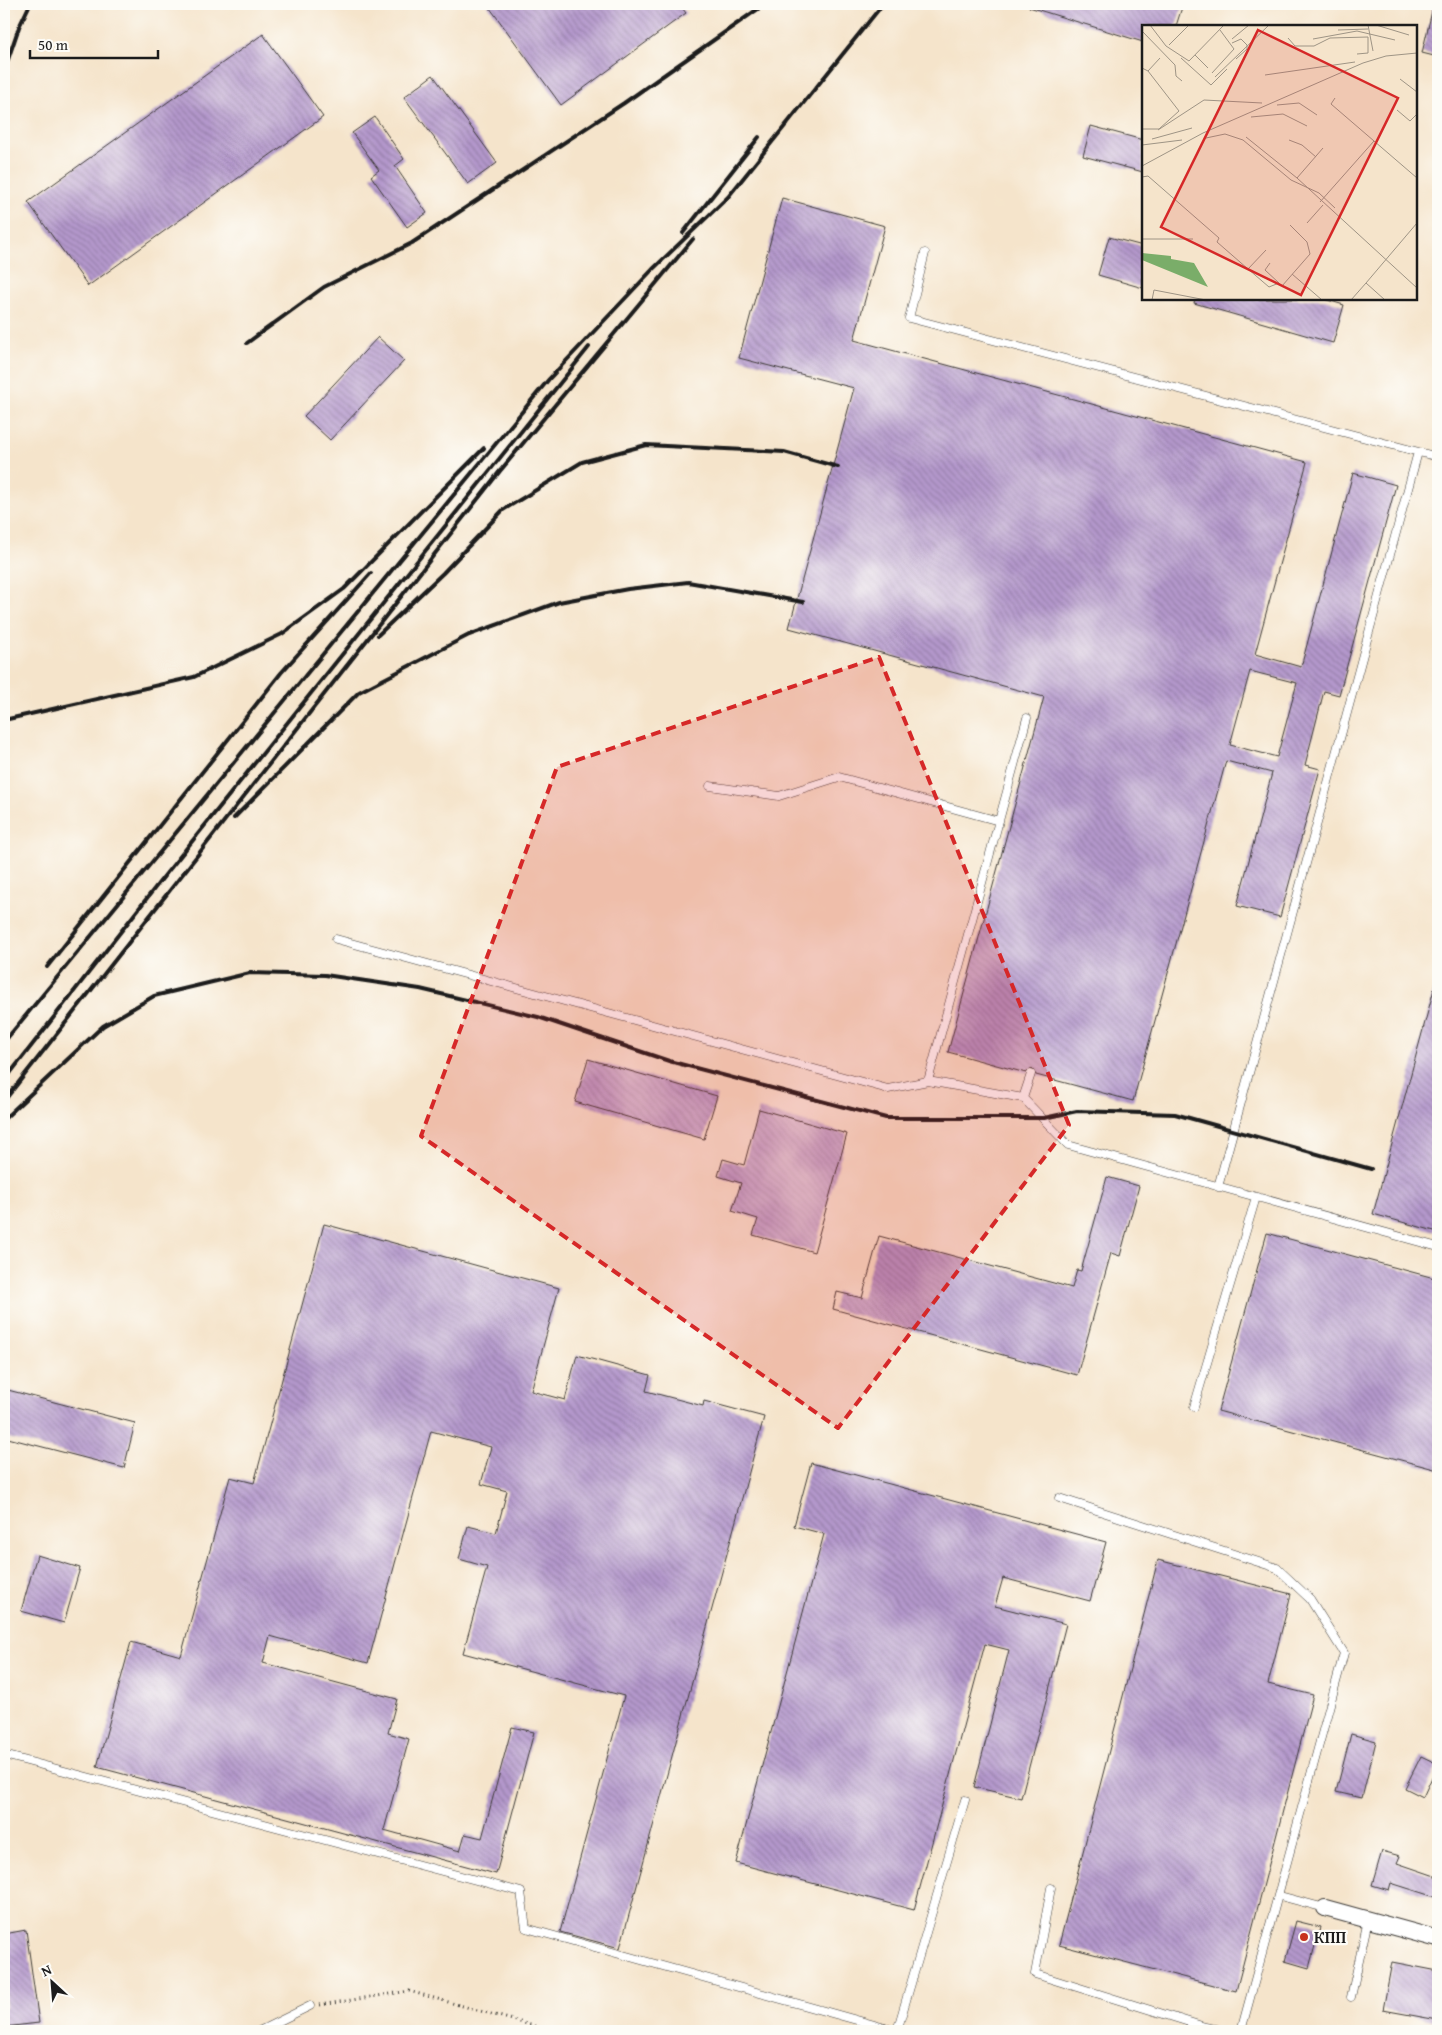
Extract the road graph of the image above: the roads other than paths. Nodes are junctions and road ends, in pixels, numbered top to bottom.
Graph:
1 (924, 253) dead end
2 (1418, 452) junction
3 (1438, 457) edge
4 (1027, 718) dead end
5 (710, 786) dead end
6 (999, 821) junction
7 (336, 939) dead end
8 (1031, 1074) dead end
9 (928, 1081) junction
10 (1023, 1098) junction
11 (1218, 1187) junction
12 (1256, 1197) junction
13 (1438, 1247) edge
14 (1194, 1407) dead end
15 (1059, 1498) dead end
16 (4, 1755) edge
17 (965, 1800) dead end
18 (1051, 1888) dead end
19 (1280, 1896) junction
20 (1325, 1908) joint
21 (1368, 1920) junction
22 (1438, 1938) edge
23 (1350, 1997) dead end
24 (310, 2006) road end
25 (1203, 2029) edge
26 (259, 2031) edge
27 (896, 2031) edge
28 (1226, 2031) edge
29 (1241, 2031) edge

1 - 2 lane
2 - 3 lane
2 - 11 lane
4 - 6 lane
5 - 6 lane
6 - 9 lane
7 - 9 lane
8 - 10 lane
9 - 10 lane
10 - 11 lane
11 - 12 lane
12 - 13 lane
12 - 14 lane
15 - 19 lane
16 - 27 lane
17 - 27 lane
18 - 25 lane
19 - 20 lane
19 - 29 lane
20 - 21 street
21 - 22 street
21 - 23 lane
24 - 26 lane
25 - 28 lane

